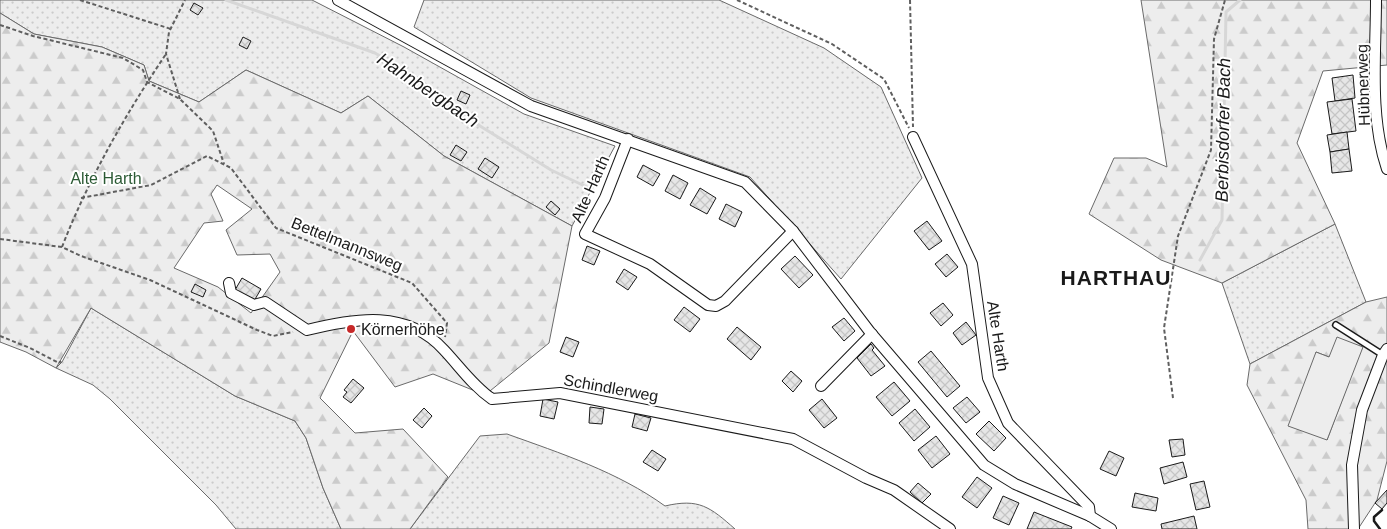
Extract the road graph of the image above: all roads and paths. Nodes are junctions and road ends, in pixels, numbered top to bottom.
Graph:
1 (80, 0) edge
2 (185, 0) edge
3 (338, 0) edge
4 (737, 0) edge
5 (910, 0) edge
6 (1225, 0) edge
7 (1376, 0) edge
8 (0, 25) edge
9 (171, 28) junction
10 (166, 54) junction
11 (148, 82) junction
12 (180, 99) junction
13 (913, 137) junction
14 (628, 139) junction
15 (224, 164) junction
16 (1387, 169) edge
17 (81, 198) junction
18 (793, 231) junction
19 (0, 239) edge
20 (62, 246) junction
21 (229, 283) dead end
22 (1336, 324) dead end
23 (307, 330) junction
24 (872, 334) junction
25 (0, 336) edge
26 (444, 349) junction
27 (1385, 352) edge
28 (61, 361) dead end
29 (821, 386) dead end
30 (1173, 398) dead end
31 (1090, 516) junction
32 (950, 529) edge
33 (1111, 529) edge
34 (1354, 529) edge

1 - 9 path
2 - 9 path
3 - 14 street, Alte Harth
4 - 13 path
5 - 13 path
6 - 30 path
7 - 16 street, Hübnerweg
8 - 11 path
9 - 10 path
10 - 11 path
10 - 12 path
11 - 12 path
11 - 17 path
12 - 15 path
13 - 31 street, Alte Harth
14 - 18 street, Alte Harth
14 - 18 street, Alte Harth
15 - 17 path
15 - 26 path, Bettelmannsweg
17 - 20 path
18 - 24 street, Alte Harth
19 - 20 path
20 - 23 path
21 - 23 street
22 - 27 lane
23 - 26 street, Schindlerweg
24 - 29 street
24 - 31 street, Alte Harth
25 - 28 path
26 - 32 street, Schindlerweg
27 - 34 street
31 - 33 street, Alte Harth

